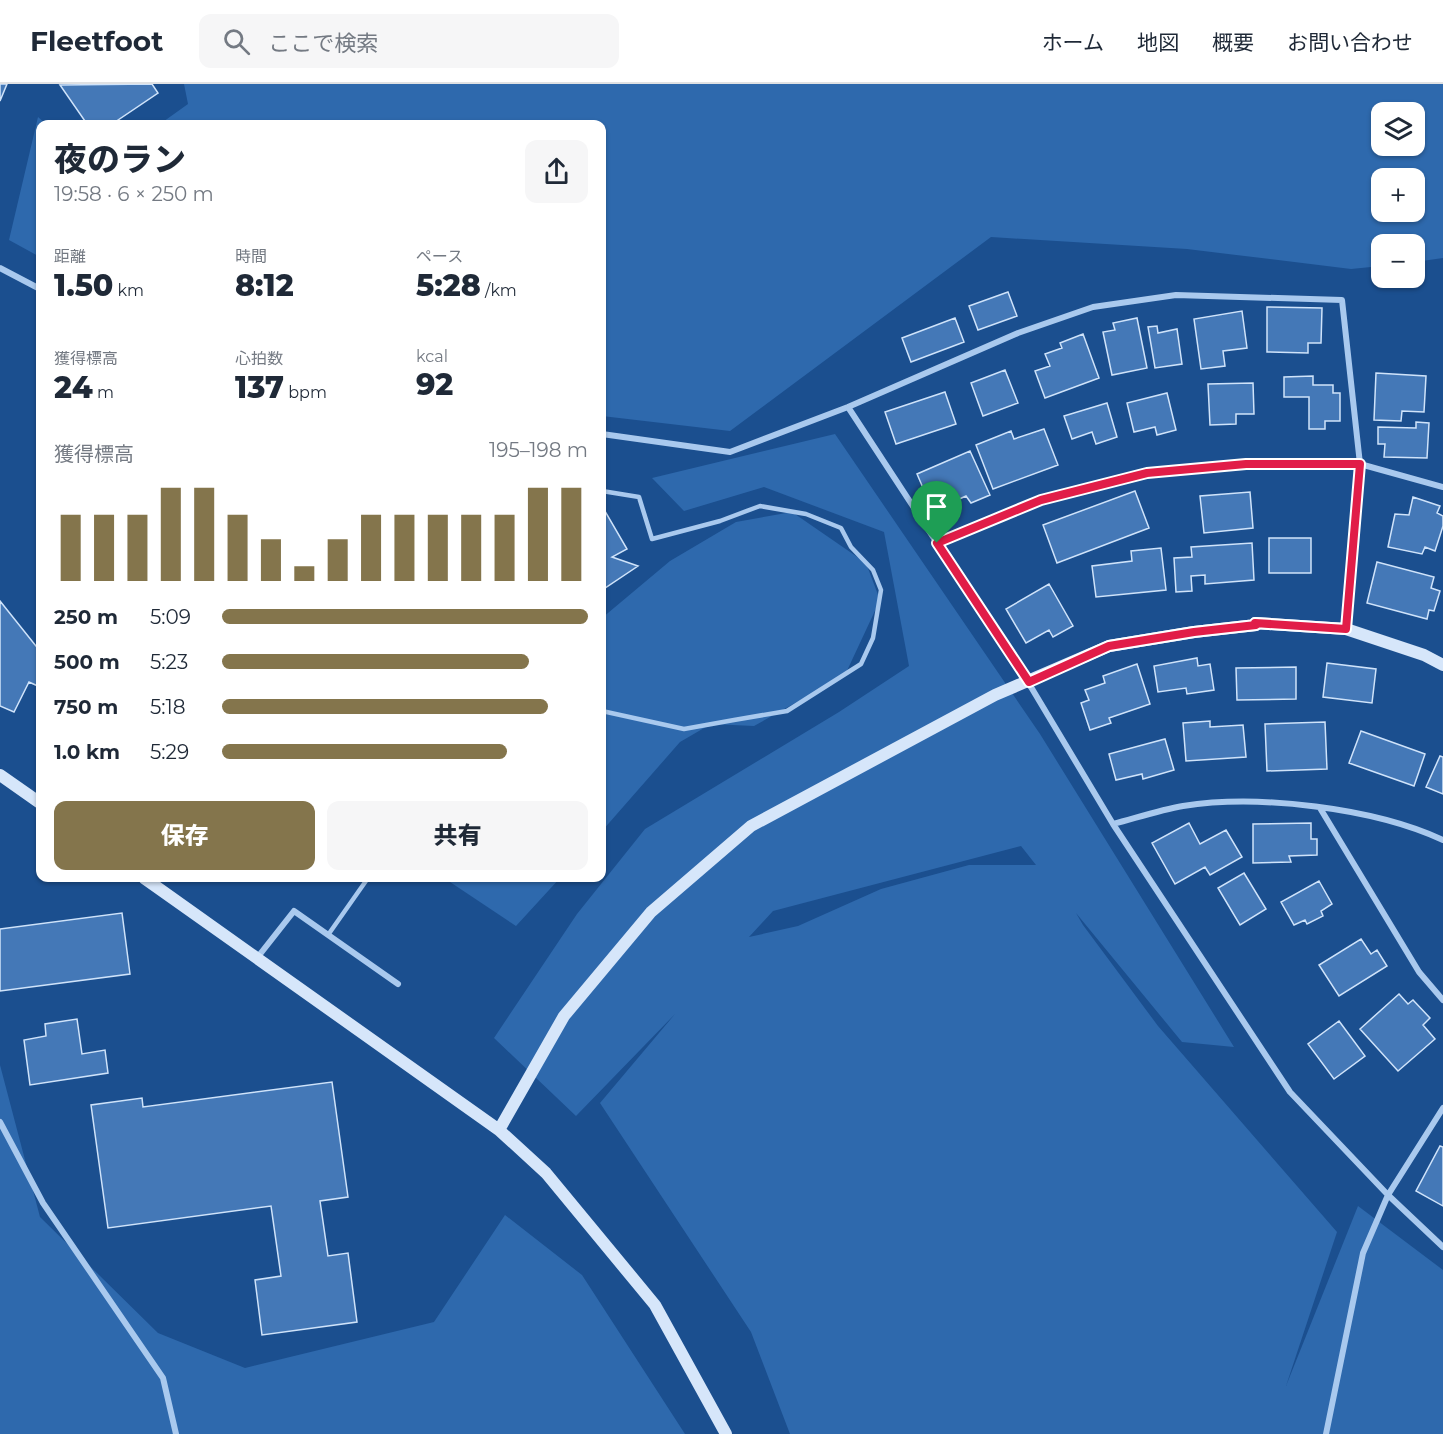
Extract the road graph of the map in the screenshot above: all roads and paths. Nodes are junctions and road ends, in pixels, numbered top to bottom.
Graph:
1 (0, 268) edge
2 (36, 287) edge
3 (848, 407) junction
4 (606, 435) edge
5 (1360, 464) junction
6 (1443, 487) edge
7 (606, 493) edge
8 (937, 543) junction
9 (1346, 629) junction
10 (1443, 665) edge
11 (1029, 682) junction
12 (606, 712) edge
13 (0, 775) edge
14 (36, 800) edge
15 (1320, 808) junction
16 (1113, 824) junction
17 (1443, 840) edge
18 (150, 882) edge
19 (365, 882) edge
20 (328, 935) junction
21 (257, 959) junction
22 (398, 984) dead end
23 (1443, 1000) edge
24 (1443, 1108) edge
25 (0, 1122) edge
26 (500, 1130) junction
27 (1388, 1195) junction
28 (1443, 1247) edge
29 (176, 1434) edge
30 (726, 1434) edge
31 (1326, 1434) edge

1 - 2 street
3 - 4 street
3 - 5 street
3 - 8 street
5 - 6 street
5 - 8 street
5 - 9 street
7 - 12 lane
8 - 11 street
9 - 10 street
9 - 11 street
11 - 16 street
11 - 26 street
13 - 14 street
15 - 16 street
15 - 17 street
15 - 23 street
16 - 27 street
18 - 21 street
19 - 20 lane
20 - 21 street
20 - 22 street
21 - 26 street
24 - 27 street
25 - 29 street
26 - 30 street
27 - 28 street
27 - 31 street

